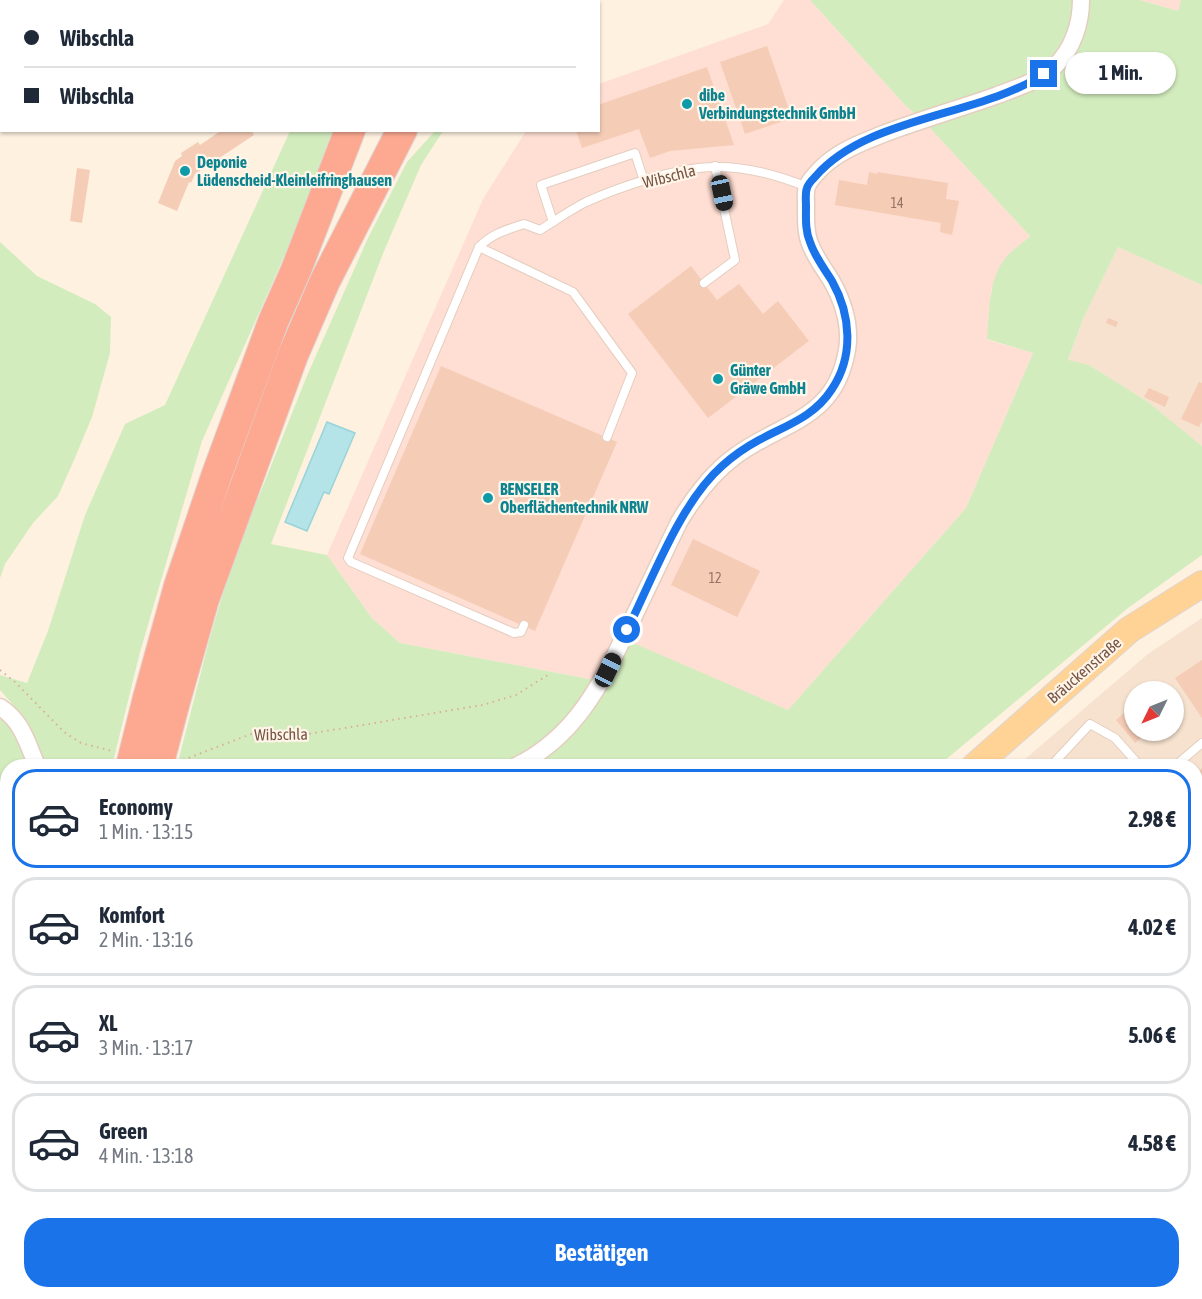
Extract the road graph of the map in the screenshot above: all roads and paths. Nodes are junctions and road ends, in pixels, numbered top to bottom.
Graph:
1 (1081, 0) edge
2 (349, 132) edge
3 (366, 132) edge
4 (401, 132) edge
5 (423, 132) edge
6 (715, 166) junction
7 (644, 182) junction
8 (807, 187) junction
9 (553, 222) junction
10 (479, 248) junction
11 (296, 270) junction
12 (325, 281) junction
13 (704, 283) dead end
14 (607, 437) dead end
15 (1202, 584) edge
16 (524, 625) dead end
17 (0, 670) edge
18 (551, 673) dead end
19 (161, 702) junction
20 (0, 707) edge
21 (1202, 743) edge
22 (34, 759) edge
23 (123, 759) edge
24 (167, 759) edge
25 (182, 759) edge
26 (530, 759) edge
27 (983, 759) edge
28 (1058, 759) edge
29 (1134, 759) edge
30 (1183, 759) edge

1 - 8 street
2 - 11 highway
3 - 11 highway
4 - 12 highway
5 - 12 highway
6 - 7 lane, Wibschla
6 - 8 lane, Wibschla
6 - 13 lane
7 - 9 lane, Wibschla
7 - 9 lane
8 - 26 street
9 - 10 lane, Wibschla
10 - 14 lane
10 - 16 lane
11 - 19 highway
12 - 19 highway
15 - 27 main road, Bräuckenstraße
17 - 23 path
18 - 25 path, Wibschla
19 - 23 highway, bridge
19 - 24 highway, bridge
20 - 22 street
21 - 30 lane
28 - 29 lane

